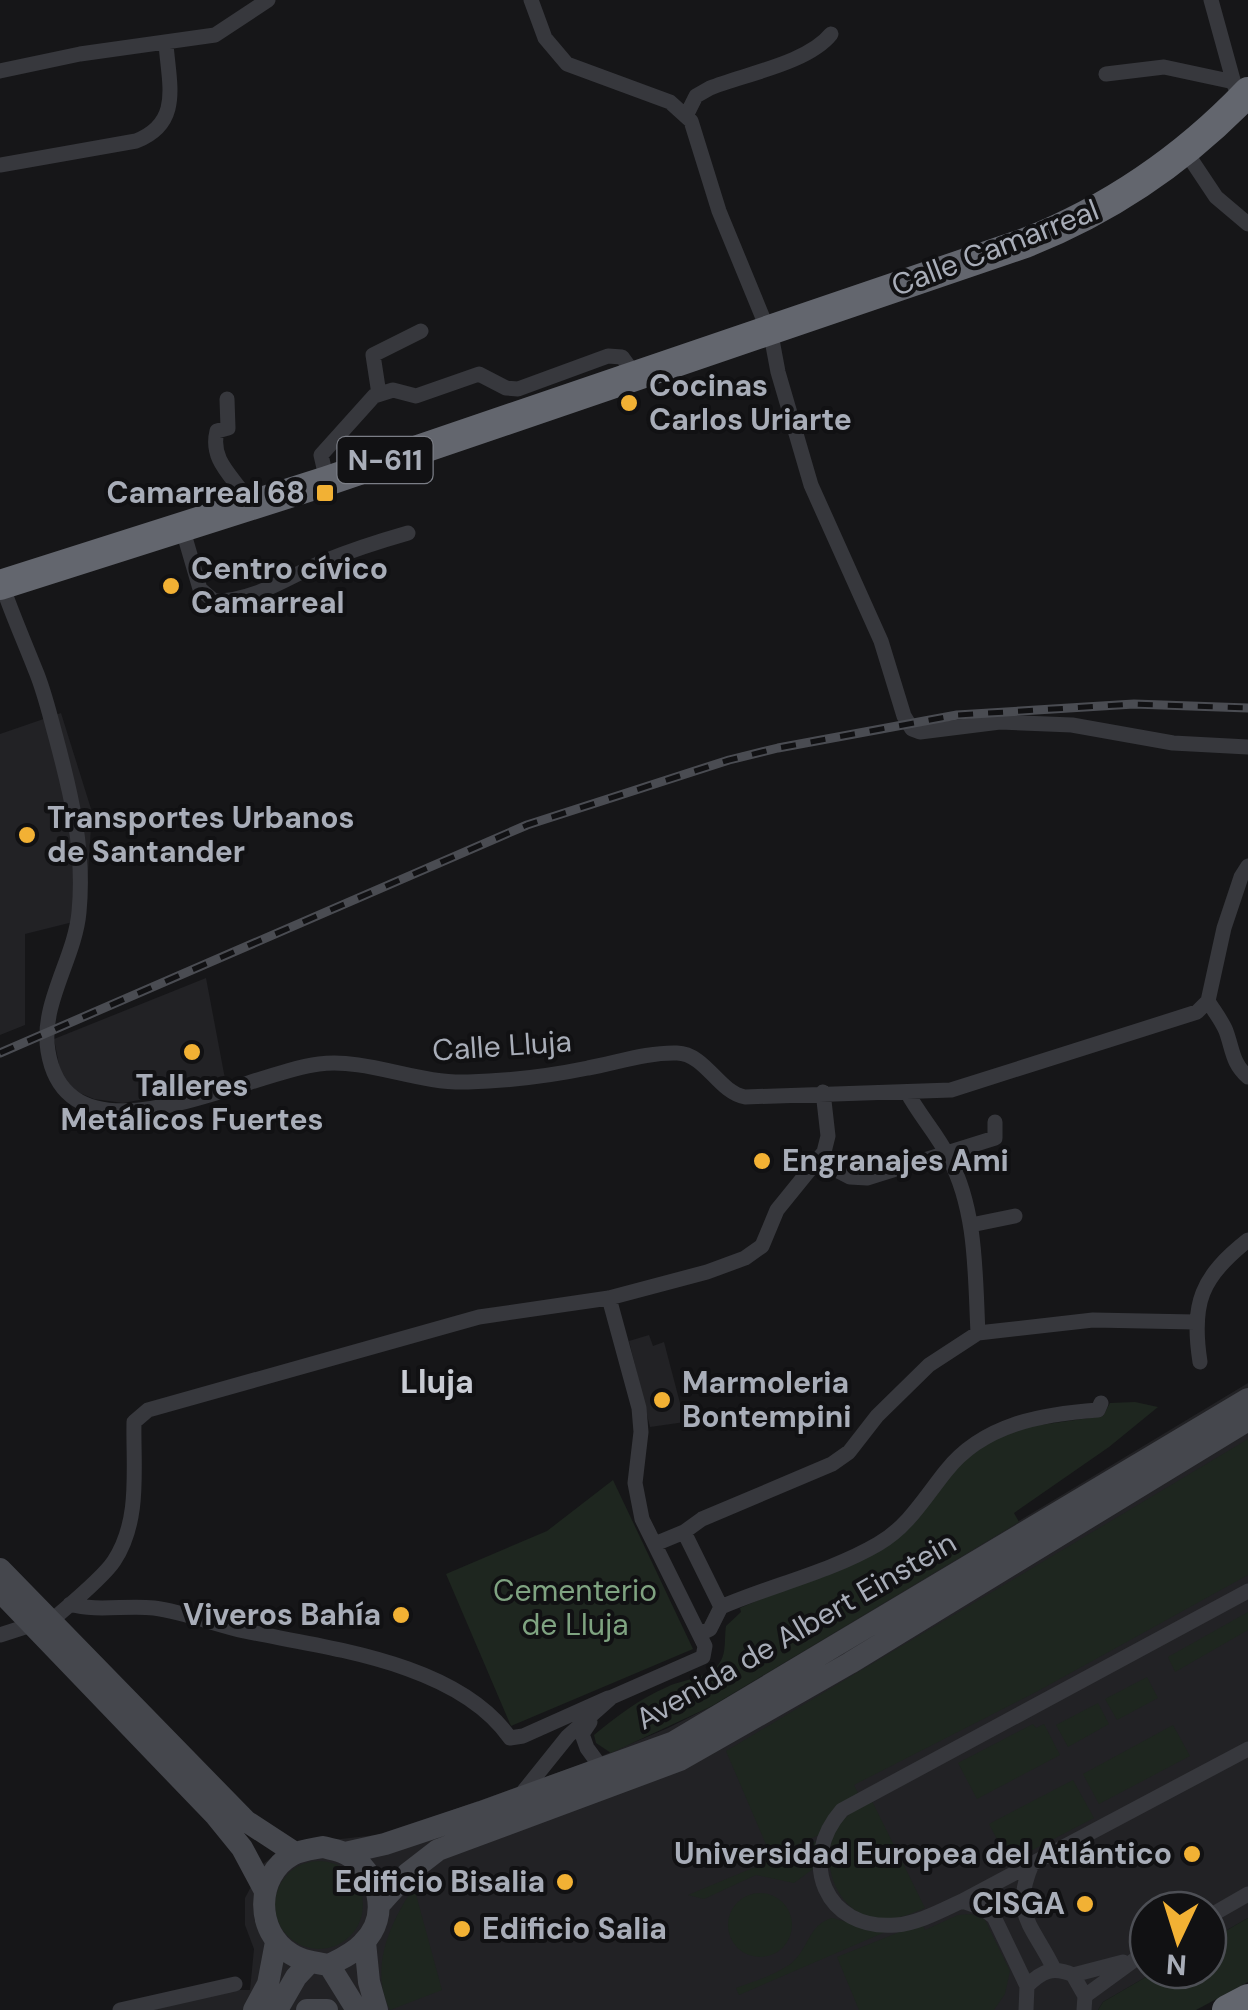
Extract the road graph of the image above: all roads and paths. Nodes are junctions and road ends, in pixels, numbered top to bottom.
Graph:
1 (268, 0) edge
2 (531, 0) edge
3 (1211, 0) edge
4 (830, 34) dead end
5 (166, 44) junction
6 (0, 72) edge
7 (1106, 74) dead end
8 (1240, 91) edge
9 (686, 116) junction
10 (1186, 152) junction
11 (0, 165) edge
12 (1248, 224) edge
13 (769, 330) junction
14 (421, 331) dead end
15 (636, 375) junction
16 (379, 394) junction
17 (227, 399) dead end
18 (327, 481) junction
19 (250, 505) junction
20 (182, 527) junction
21 (408, 532) dead end
22 (1, 585) edge
23 (1248, 747) edge
24 (1248, 866) edge
25 (1208, 1001) junction
26 (47, 1032) joint
27 (1248, 1077) edge
28 (823, 1092) junction
29 (907, 1092) junction
30 (995, 1122) dead end
31 (946, 1152) junction
32 (817, 1160) junction
33 (1015, 1216) dead end
34 (971, 1224) junction
35 (1248, 1240) edge
36 (609, 1298) junction
37 (1195, 1322) junction
38 (978, 1333) junction
39 (1200, 1362) dead end
40 (1248, 1399) edge
41 (1101, 1403) dead end
42 (1248, 1420) edge
43 (684, 1532) junction
44 (655, 1544) junction
45 (0, 1569) edge
46 (0, 1591) edge
47 (1248, 1591) edge
48 (70, 1604) junction
49 (722, 1607) junction
50 (41, 1623) junction
51 (700, 1634) junction
52 (0, 1635) edge
53 (612, 1697) junction
54 (595, 1714) junction
55 (1248, 1749) edge
56 (603, 1770) junction
57 (517, 1800) junction
58 (295, 1853) junction
59 (345, 1853) junction
60 (1032, 1864) junction
61 (264, 1890) junction
62 (962, 1902) junction
63 (380, 1904) junction
64 (276, 1942) junction
65 (365, 1942) junction
66 (1128, 1960) edge
67 (1128, 1963) edge
68 (320, 1964) junction
69 (1054, 1969) junction
70 (1073, 1975) junction
71 (235, 1984) dead end
72 (1027, 1986) junction
73 (1248, 1999) edge
74 (1084, 2003) edge
75 (120, 2010) edge
76 (254, 2010) edge
77 (278, 2010) edge
78 (307, 2010) edge
79 (328, 2010) edge
80 (357, 2010) edge
81 (377, 2010) edge
82 (1026, 2010) edge
83 (1227, 2010) edge

1 - 5 street
2 - 9 street
3 - 8 street
4 - 9 street
5 - 6 street
5 - 11 street
7 - 8 street
8 - 10 highway, Calle Camarreal / N-611
9 - 13 street
10 - 12 street
10 - 13 highway, Calle Camarreal / N-611
13 - 15 highway, Calle Camarreal / N-611
13 - 23 street
14 - 16 street
15 - 16 street
15 - 18 highway, Calle Camarreal / N-611
16 - 18 street
17 - 19 street
18 - 19 highway, Calle Camarreal / N-611
19 - 20 highway, Calle Camarreal / N-611
20 - 21 street
20 - 22 highway, Calle Camarreal / N-611
22 - 26 street, Calle Camarreal
24 - 25 street
25 - 27 street
25 - 29 street, Calle Lluja
26 - 28 street, Calle Lluja
28 - 29 street, Calle Lluja
28 - 32 street
29 - 31 street
30 - 31 street
31 - 32 street
31 - 34 street
32 - 36 street
33 - 34 street
34 - 38 street
35 - 37 street
36 - 44 street
36 - 48 street
37 - 38 street
37 - 39 street
38 - 43 street
40 - 56 main road, Avenida de Albert Einstein
41 - 49 street
42 - 63 main road, Avenida de Albert Einstein
43 - 44 street
43 - 49 street
44 - 51 street
45 - 50 main road
46 - 50 main road
47 - 62 street
48 - 50 street
48 - 53 street
49 - 51 street
50 - 52 street
50 - 58 main road
50 - 61 main road
51 - 53 street
53 - 54 street
54 - 56 street
54 - 57 street
55 - 60 street
56 - 57 main road, Avenida de Albert Einstein
57 - 59 main road, Avenida de Albert Einstein
58 - 59 main road
58 - 61 main road
59 - 63 main road
60 - 62 street
60 - 69 street
61 - 64 main road
62 - 72 street
63 - 65 main road
64 - 68 main road
64 - 76 main road
65 - 68 main road
65 - 81 main road
66 - 70 street
67 - 74 street
68 - 77 main road
68 - 80 main road
69 - 70 street
69 - 72 street
70 - 74 street
71 - 75 street
72 - 82 street
73 - 83 highway
78 - 79 main road

